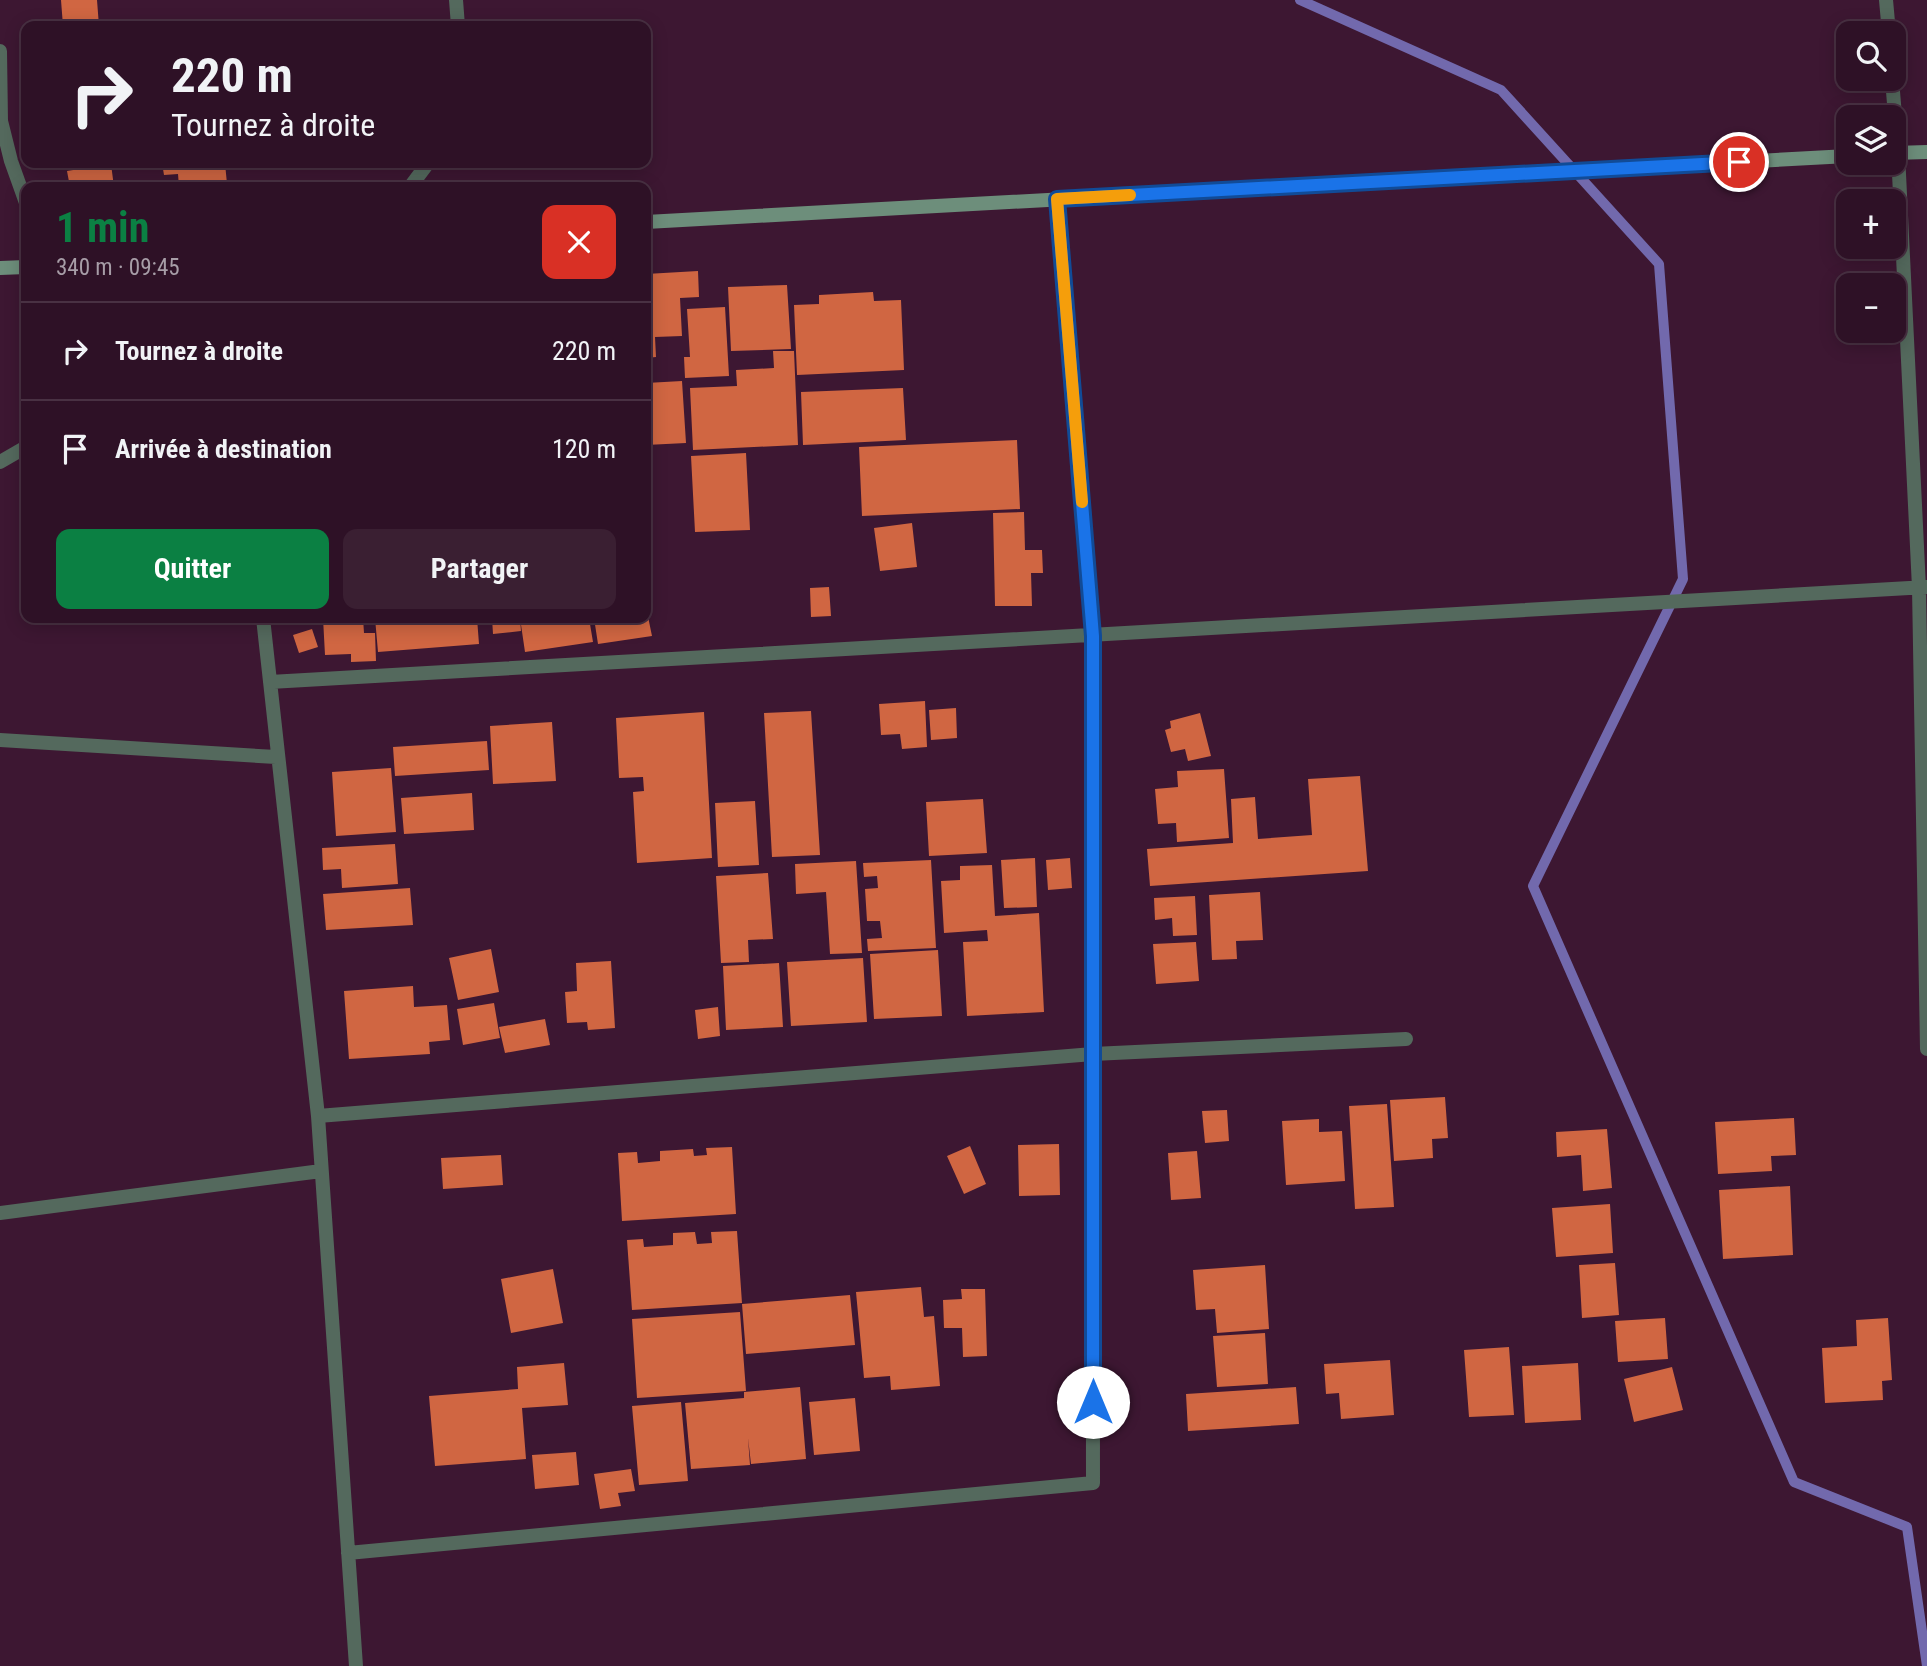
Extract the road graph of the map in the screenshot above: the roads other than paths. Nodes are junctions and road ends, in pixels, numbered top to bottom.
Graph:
1 (456, 0) edge
2 (1886, 0) edge
3 (458, 21) edge
4 (1888, 21) edge
5 (0, 51) edge
6 (1927, 152) edge
7 (1906, 153) edge
8 (1836, 157) edge
9 (1897, 175) edge
10 (21, 189) edge
11 (1057, 199) junction
12 (651, 222) edge
13 (21, 267) edge
14 (0, 268) edge
15 (21, 450) edge
16 (0, 462) edge
17 (1923, 587) edge
18 (264, 623) edge
19 (1093, 636) junction
20 (270, 682) junction
21 (0, 740) edge
22 (276, 757) junction
23 (1406, 1039) dead end
24 (1927, 1049) edge
25 (1093, 1054) junction
26 (318, 1116) junction
27 (321, 1171) junction
28 (0, 1213) edge
29 (348, 1553) junction
30 (356, 1666) edge

1 - 3 street
2 - 4 street
5 - 10 street
6 - 7 street
8 - 11 street
9 - 17 street
11 - 12 street
11 - 19 street
13 - 14 street
15 - 16 street
17 - 19 street
17 - 24 street
18 - 20 street
19 - 20 street
19 - 25 street
20 - 22 street
21 - 22 street
22 - 26 street
23 - 25 street
25 - 26 street
25 - 29 street
26 - 27 street
27 - 28 street
27 - 29 street
29 - 30 street

